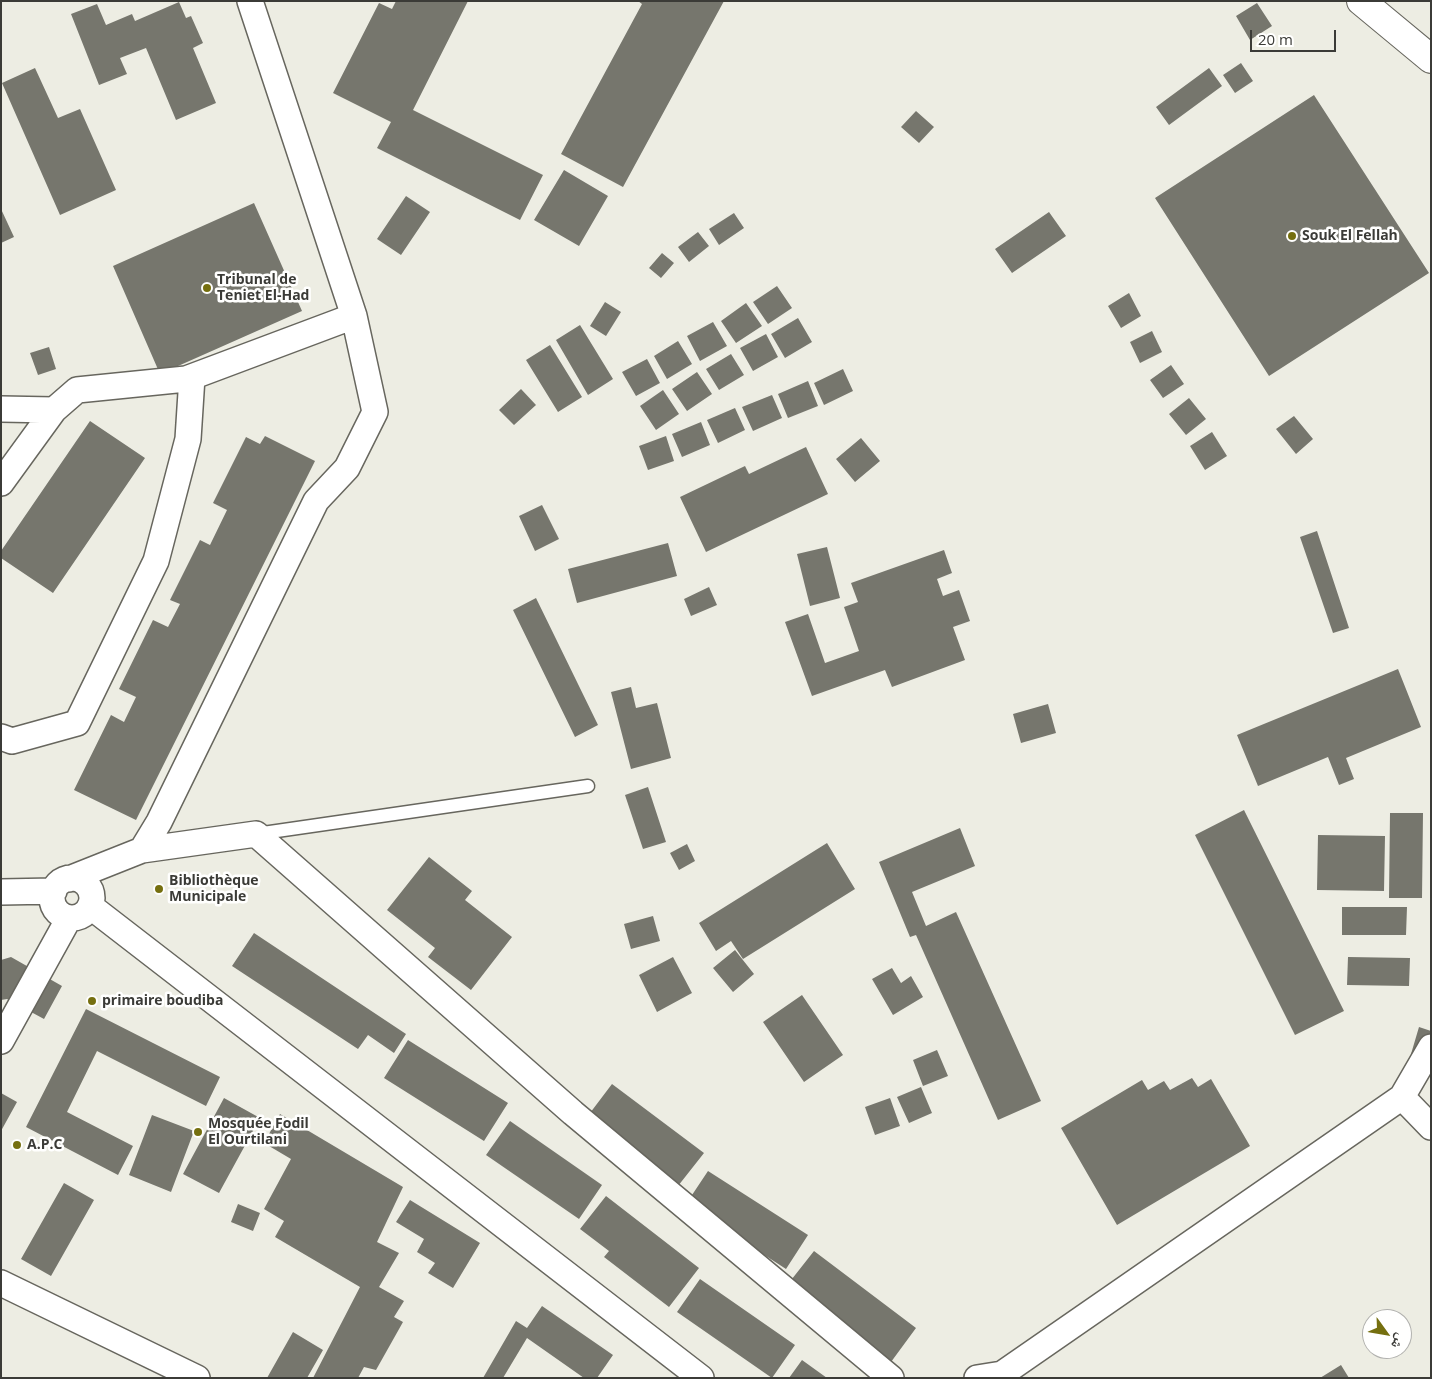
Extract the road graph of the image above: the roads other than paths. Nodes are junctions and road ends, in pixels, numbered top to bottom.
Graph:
1 (250, 1) edge
2 (1361, 1) edge
3 (1431, 59) edge
4 (354, 316) junction
5 (192, 377) junction
6 (1, 409) edge
7 (54, 410) junction
8 (1, 483) edge
9 (1, 737) edge
10 (588, 786) dead end
11 (256, 834) junction
12 (142, 850) junction
13 (62, 885) junction
14 (1, 892) edge
15 (80, 912) junction
16 (1, 1041) edge
17 (1431, 1047) edge
18 (1402, 1097) junction
19 (1431, 1127) edge
20 (1, 1283) edge
21 (197, 1378) edge
22 (701, 1378) edge
23 (891, 1378) edge
24 (977, 1378) edge

1 - 4 street
2 - 3 main road
4 - 5 street
4 - 12 street
5 - 7 street
5 - 9 street
6 - 7 street
7 - 8 street
10 - 11 lane
11 - 12 street
11 - 23 street
12 - 13 street
13 - 14 street
13 - 15 street
13 - 15 street
15 - 16 street
15 - 22 street
17 - 18 street
18 - 19 street
18 - 24 street
20 - 21 street

